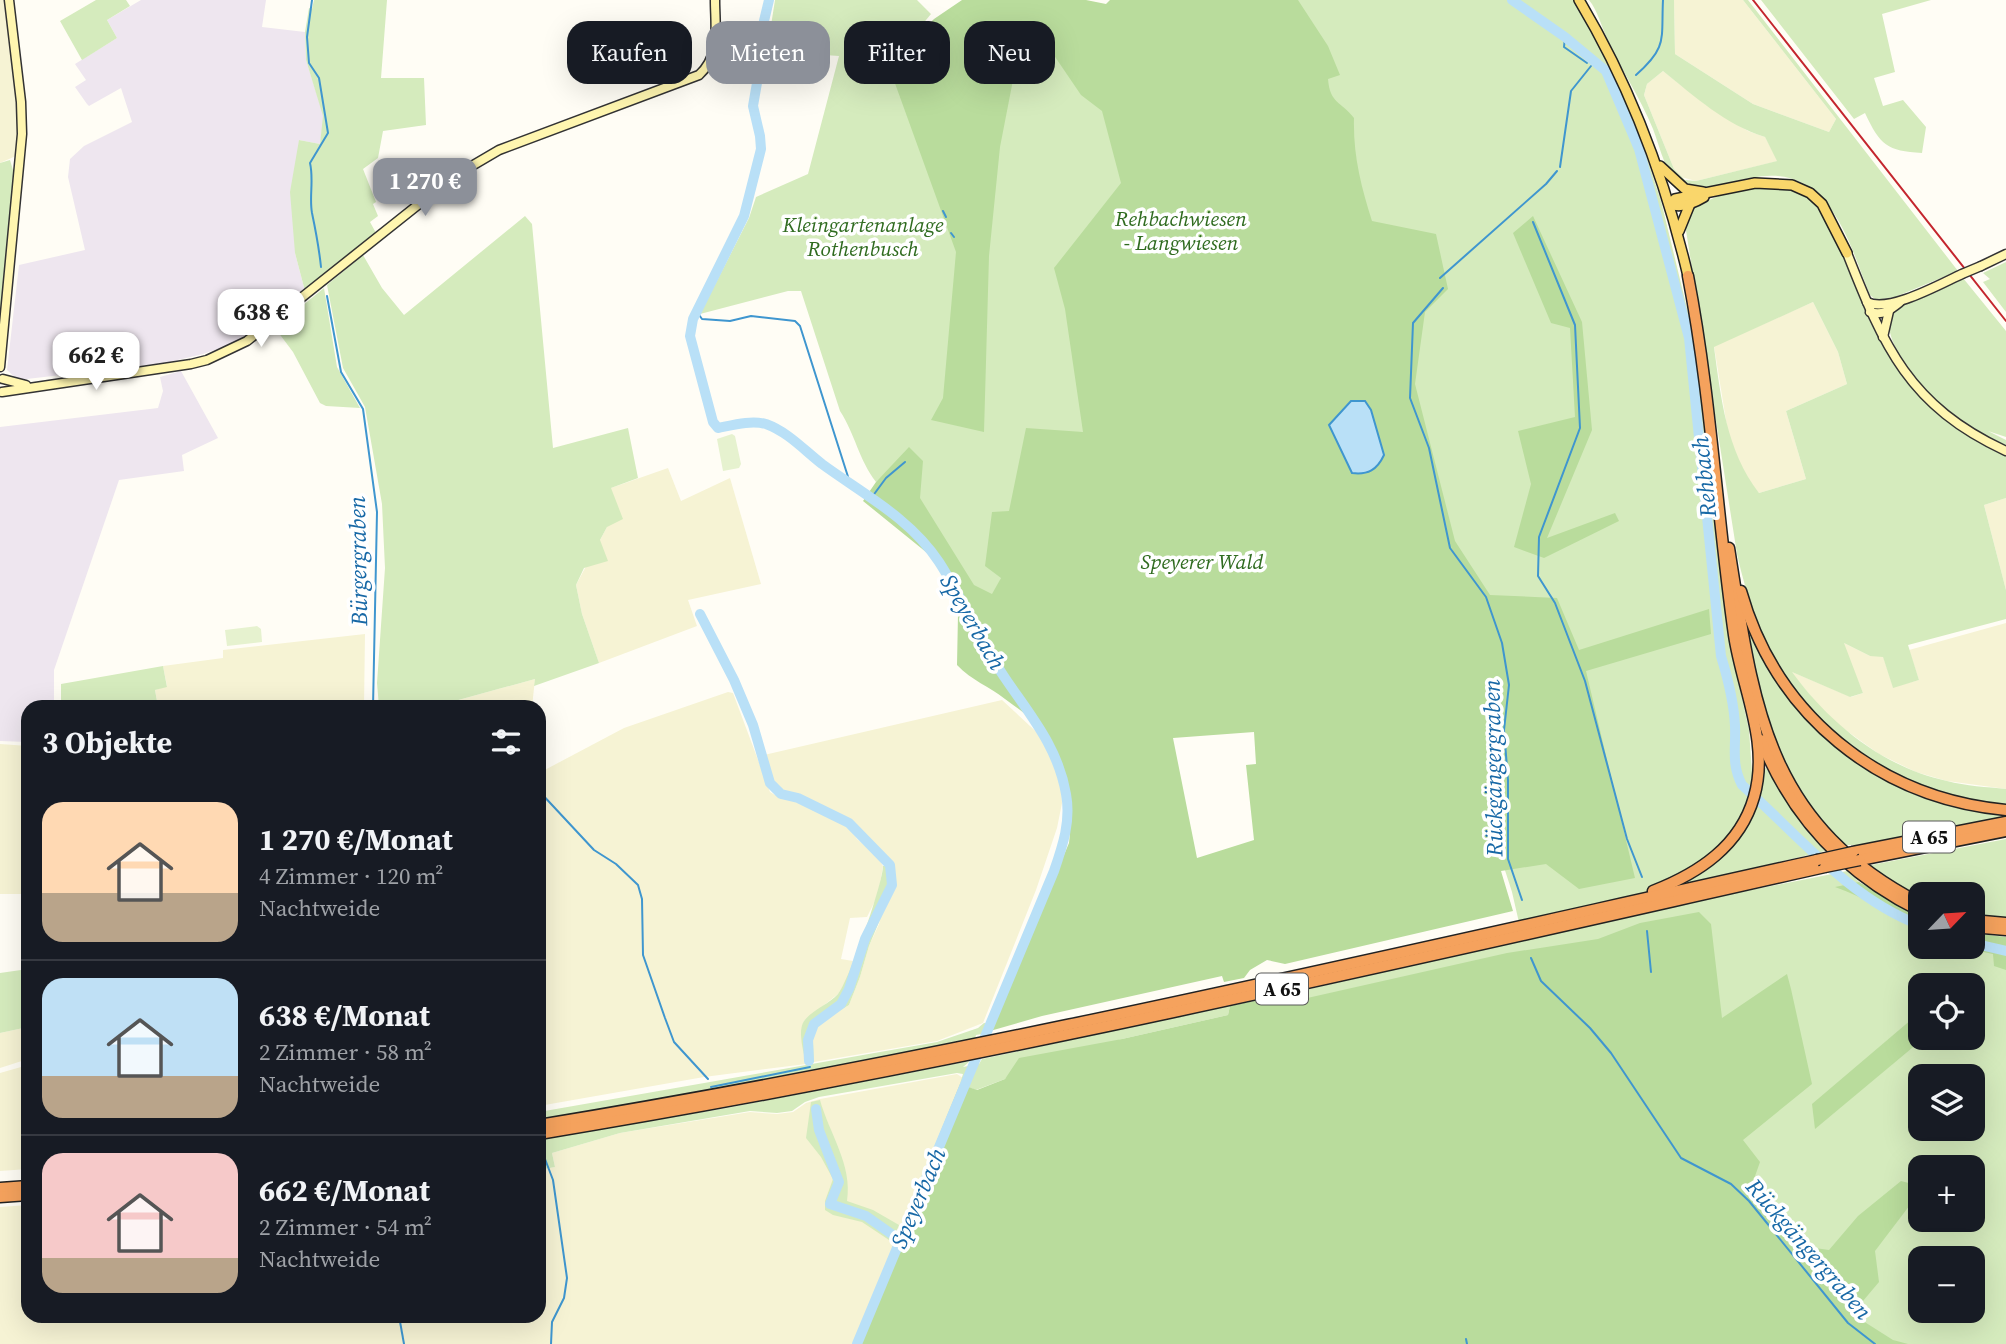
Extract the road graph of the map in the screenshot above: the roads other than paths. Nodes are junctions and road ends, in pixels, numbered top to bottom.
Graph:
1 (9, 0) edge
2 (715, 0) edge
3 (1580, 0) edge
4 (1656, 161) junction
5 (1711, 193) junction
6 (1670, 204) junction
7 (1690, 204) junction
8 (1678, 235) junction
9 (1847, 253) joint
10 (2006, 254) edge
11 (1688, 276) joint
12 (1902, 300) junction
13 (1870, 306) junction
14 (1889, 311) junction
15 (1883, 340) junction
16 (0, 347) edge
17 (1, 374) edge
18 (33, 385) junction
19 (1, 393) edge
20 (1712, 433) junction
21 (2006, 451) edge
22 (1731, 557) junction
23 (1755, 723) junction
24 (2006, 810) edge
25 (2006, 822) edge
26 (2006, 832) edge
27 (1856, 856) junction
28 (1821, 864) junction
29 (1908, 896) edge
30 (1620, 904) junction
31 (1908, 904) edge
32 (1596, 914) junction
33 (1985, 921) edge
34 (2006, 923) edge
35 (1985, 928) edge
36 (2006, 930) edge
37 (986, 1048) junction
38 (546, 1124) edge
39 (546, 1133) edge
40 (21, 1186) edge
41 (0, 1188) edge
42 (21, 1196) edge
43 (0, 1197) edge

1 - 16 street
2 - 18 street
3 - 4 main road
4 - 5 main road
4 - 6 main road
5 - 6 main road
5 - 7 main road
5 - 9 main road
6 - 7 main road
6 - 8 main road
7 - 8 main road
8 - 11 main road
9 - 13 street
10 - 12 street, bridge
11 - 20 highway
12 - 13 street
12 - 14 street
13 - 14 street
13 - 15 street
14 - 15 street
15 - 21 street
16 - 17 street
17 - 18 street
17 - 19 street
18 - 19 street
20 - 22 highway
20 - 23 highway
22 - 24 highway
22 - 29 highway
23 - 30 highway
23 - 31 highway
25 - 27 highway, A 65
26 - 27 highway, A 65
27 - 28 highway, A 65, bridge
28 - 30 highway, A 65
28 - 32 highway, A 65
30 - 32 highway, A 65
32 - 37 highway, A 65
33 - 34 highway
35 - 36 highway
37 - 38 highway, A 65
37 - 39 highway, A 65
40 - 41 highway
42 - 43 highway

